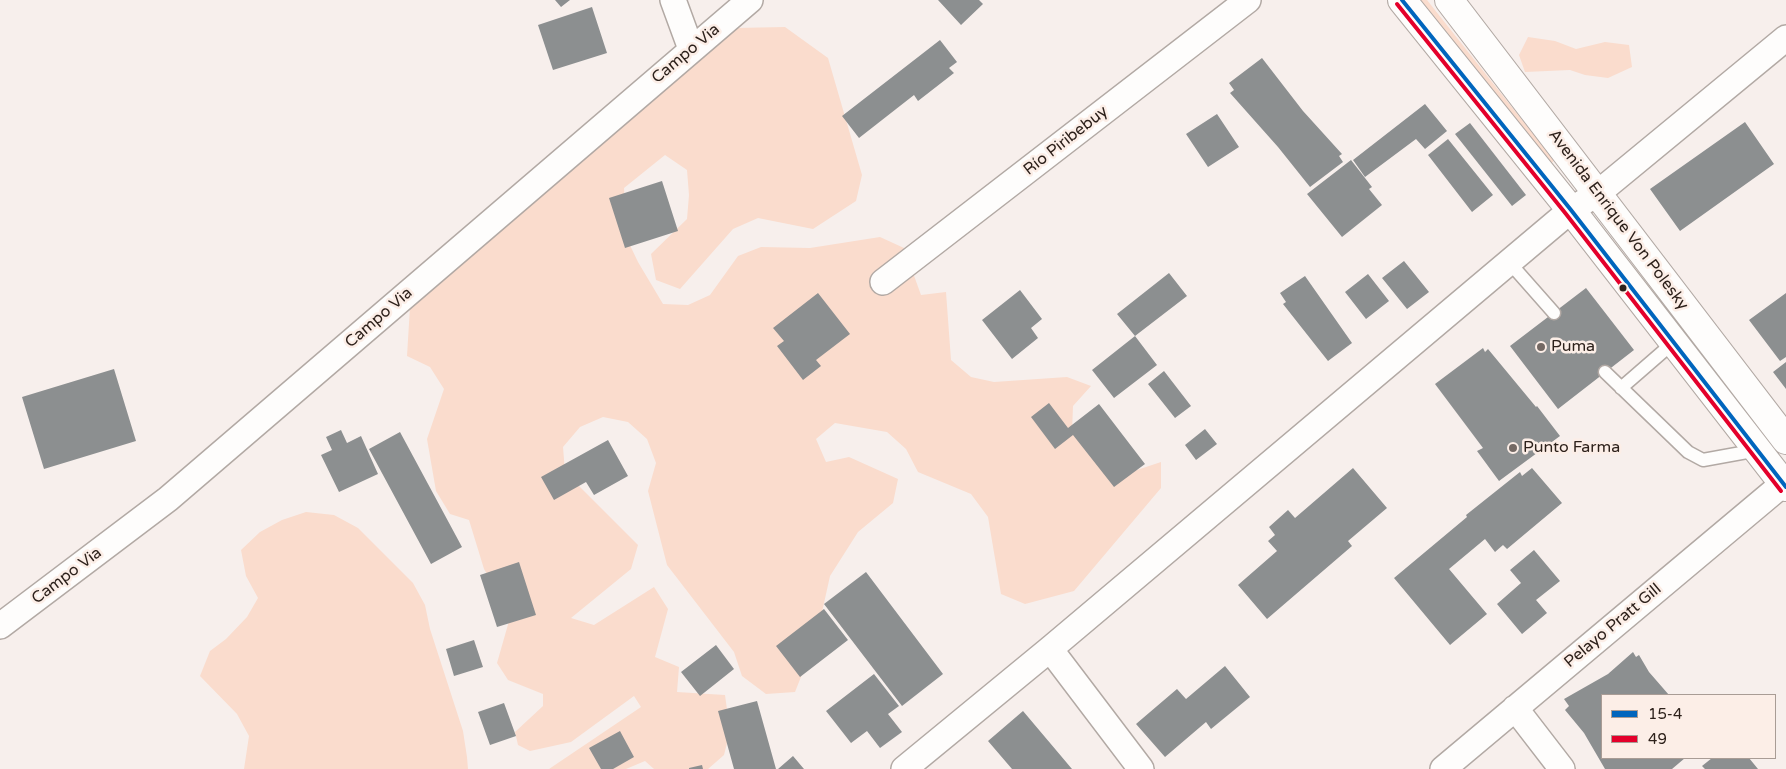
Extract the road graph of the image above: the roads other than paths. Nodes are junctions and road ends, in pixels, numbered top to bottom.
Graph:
1 (673, 0) edge
2 (750, 0) edge
3 (1248, 0) edge
4 (1402, 0) edge
5 (1449, 0) edge
6 (1786, 38) edge
7 (691, 49) junction
8 (1598, 193) junction
9 (1571, 210) junction
10 (1509, 262) junction
11 (883, 282) dead end
12 (1554, 314) dead end
13 (1674, 342) junction
14 (1604, 372) dead end
15 (1621, 388) junction
16 (1786, 440) edge
17 (1758, 450) junction
18 (1785, 485) edge
19 (0, 626) edge
20 (1050, 648) junction
21 (1515, 708) junction
22 (904, 769) edge
23 (1141, 769) edge
24 (1443, 769) edge
25 (1562, 769) edge

1 - 7 street
2 - 7 street, Campo Via
3 - 11 street, Río Piribebuy
4 - 9 main road, Avenida Enrique Von Polesky
5 - 8 main road, Avenida Enrique Von Polesky
6 - 8 street
7 - 19 street, Campo Via
8 - 9 street
8 - 16 main road, Avenida Enrique Von Polesky
9 - 10 street
9 - 13 main road, Avenida Enrique Von Polesky
10 - 12 lane
10 - 20 street
13 - 15 lane
13 - 17 main road, Avenida Enrique Von Polesky
14 - 15 lane
15 - 17 lane
17 - 18 main road, Avenida Enrique Von Polesky
18 - 21 street, Pelayo Pratt Gill
20 - 22 street
20 - 23 street
21 - 24 street, Pelayo Pratt Gill
21 - 25 street

